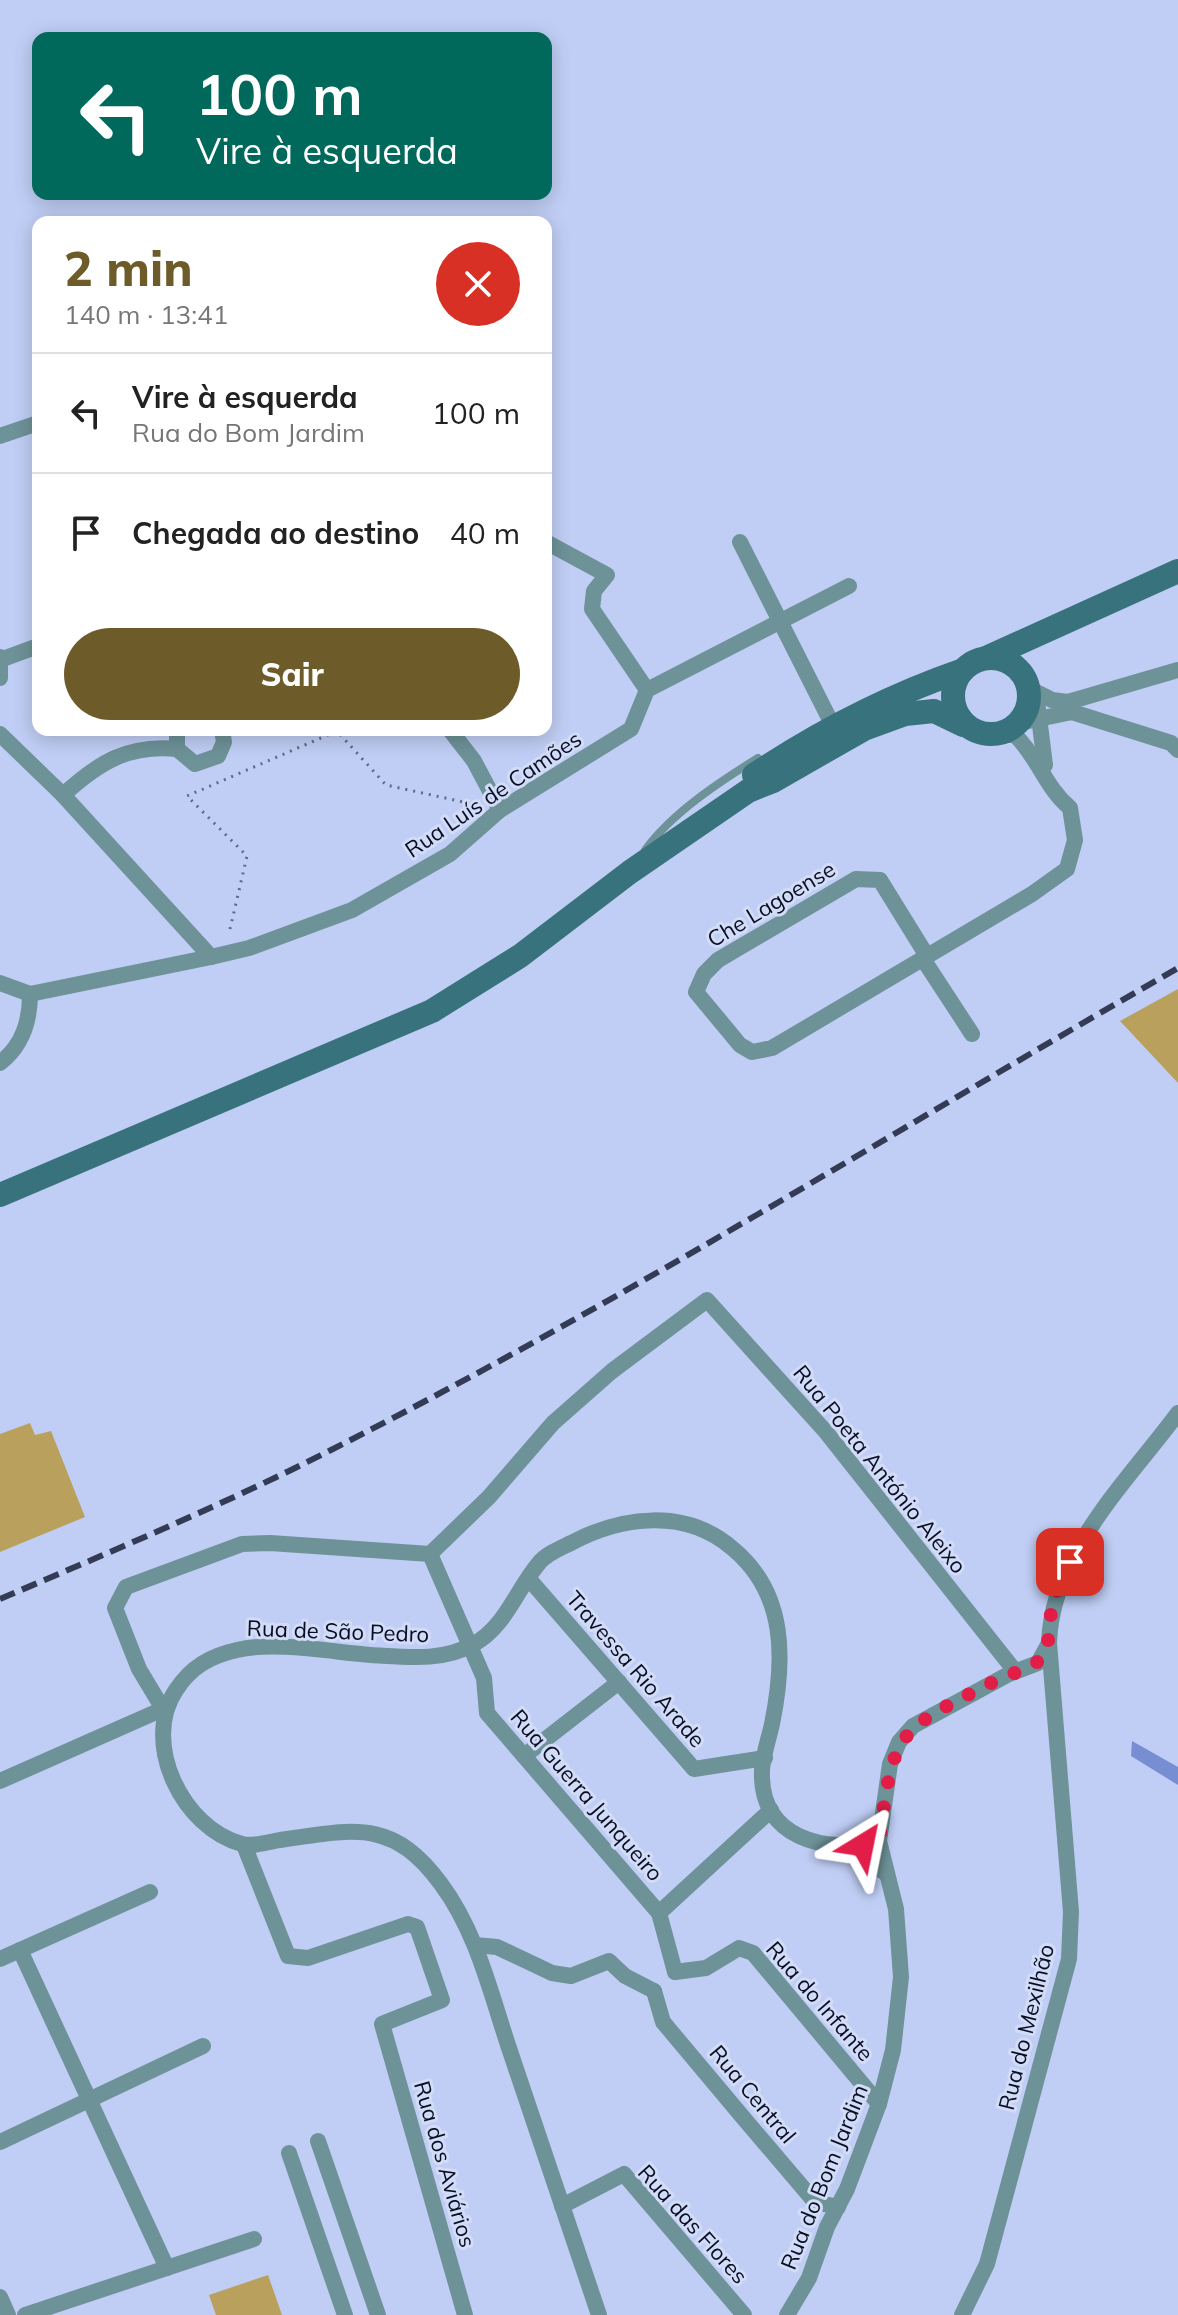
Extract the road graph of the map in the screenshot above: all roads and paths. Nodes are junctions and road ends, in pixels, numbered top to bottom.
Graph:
1 (32, 425) edge
2 (0, 436) edge
3 (740, 542) dead end
4 (552, 545) edge
5 (1178, 571) edge
6 (849, 586) dead end
7 (780, 619) junction
8 (32, 648) edge
9 (0, 658) edge
10 (986, 658) junction
11 (963, 670) junction
12 (1178, 670) edge
13 (0, 678) edge
14 (1030, 686) junction
15 (647, 690) junction
16 (1115, 691) junction
17 (1068, 702) junction
18 (867, 709) junction
19 (822, 720) joint
20 (1105, 720) junction
21 (1029, 722) junction
22 (963, 725) junction
23 (803, 732) dead end
24 (0, 734) edge
25 (994, 735) junction
26 (177, 736) edge
27 (222, 736) edge
28 (325, 736) edge
29 (342, 736) edge
30 (455, 736) edge
31 (778, 747) dead end
32 (177, 749) junction
33 (1178, 750) edge
34 (765, 754) dead end
35 (63, 795) junction
36 (1070, 808) junction
37 (500, 810) junction
38 (630, 872) junction
39 (230, 929) dead end
40 (211, 957) junction
41 (925, 958) junction
42 (0, 983) edge
43 (30, 994) junction
44 (972, 1034) dead end
45 (0, 1063) edge
46 (0, 1198) edge
47 (1178, 1413) edge
48 (430, 1554) junction
49 (529, 1579) junction
50 (1049, 1643) junction
51 (469, 1647) junction
52 (1015, 1671) junction
53 (619, 1682) junction
54 (163, 1709) junction
55 (524, 1756) junction
56 (765, 1758) junction
57 (0, 1781) edge
58 (771, 1810) junction
59 (879, 1841) junction
60 (244, 1845) junction
61 (847, 1849) junction
62 (887, 1874) junction
63 (150, 1892) dead end
64 (659, 1913) junction
65 (475, 1945) junction
66 (20, 1950) junction
67 (0, 1959) edge
68 (675, 1972) junction
69 (654, 1991) junction
70 (203, 2046) dead end
71 (89, 2100) junction
72 (879, 2104) junction
73 (318, 2141) dead end
74 (0, 2142) edge
75 (289, 2153) dead end
76 (815, 2202) junction
77 (562, 2206) junction
78 (838, 2207) junction
79 (827, 2227) junction
80 (254, 2239) dead end
81 (167, 2268) junction
82 (0, 2297) edge
83 (8, 2315) edge
84 (25, 2315) edge
85 (345, 2315) edge
86 (378, 2315) edge
87 (465, 2315) edge
88 (599, 2315) edge
89 (744, 2315) edge
90 (787, 2315) edge
91 (962, 2315) edge

1 - 2 street
3 - 7 street
4 - 15 street
5 - 10 main road
5 - 14 main road
6 - 7 street
7 - 15 street
7 - 19 street
8 - 9 street
9 - 13 street
10 - 11 main road
10 - 14 main road
11 - 18 main road
11 - 22 main road
12 - 16 street
14 - 17 street
14 - 21 main road
15 - 37 street, Rua Luís de Camões
16 - 17 street
16 - 20 street
17 - 20 street
18 - 19 lane
18 - 38 main road
20 - 21 street
20 - 33 street
21 - 25 main road
21 - 36 street
22 - 25 main road
22 - 38 main road
23 - 31 lane
24 - 35 street
25 - 36 street
26 - 32 street
27 - 32 street
28 - 39 path
29 - 37 path
30 - 37 street
32 - 35 street
34 - 38 lane
35 - 40 street
36 - 41 street, Che Lagoense
37 - 40 street, Rua Luís de Camões
38 - 46 main road
40 - 43 street, Rua Luís de Camões
41 - 41 street, Che Lagoense
41 - 44 street, Che Lagoense
42 - 43 street
43 - 45 street
47 - 50 street
48 - 51 street, Rua Guerra Junqueiro
48 - 52 street, Rua Poeta António Aleixo
48 - 54 street
49 - 51 street, Rua de São Pedro
49 - 53 street, Travessa Rio Arade
49 - 56 street, Rua de São Pedro
50 - 52 street, Rua do Bom Jardim
50 - 91 street, Rua do Mexilhão
51 - 54 street, Rua de São Pedro
51 - 55 street, Rua Guerra Junqueiro
52 - 59 street, Rua do Bom Jardim
53 - 55 street
53 - 56 street, Travessa Rio Arade
54 - 57 street
54 - 60 street
55 - 64 street, Rua Guerra Junqueiro
56 - 58 street, Rua de São Pedro
58 - 61 street
58 - 64 street
59 - 61 street
59 - 62 street, Rua do Bom Jardim
60 - 65 street
60 - 87 street, Rua dos Aviários
61 - 62 street
62 - 72 street, Rua do Bom Jardim
63 - 66 street
64 - 68 street, Rua Guerra Junqueiro
65 - 69 street
65 - 77 street
66 - 67 street
66 - 71 street
68 - 69 street
68 - 72 street, Rua do Infante
69 - 76 street, Rua Central
70 - 71 street
71 - 74 street
71 - 81 street
72 - 78 street, Rua do Bom Jardim
73 - 86 street
75 - 85 street
76 - 78 street
76 - 79 street, Rua Central
77 - 88 street
77 - 89 street, Rua das Flores
78 - 79 street, Rua do Bom Jardim
79 - 90 street, Rua do Bom Jardim
80 - 81 street
81 - 84 street
82 - 83 street

